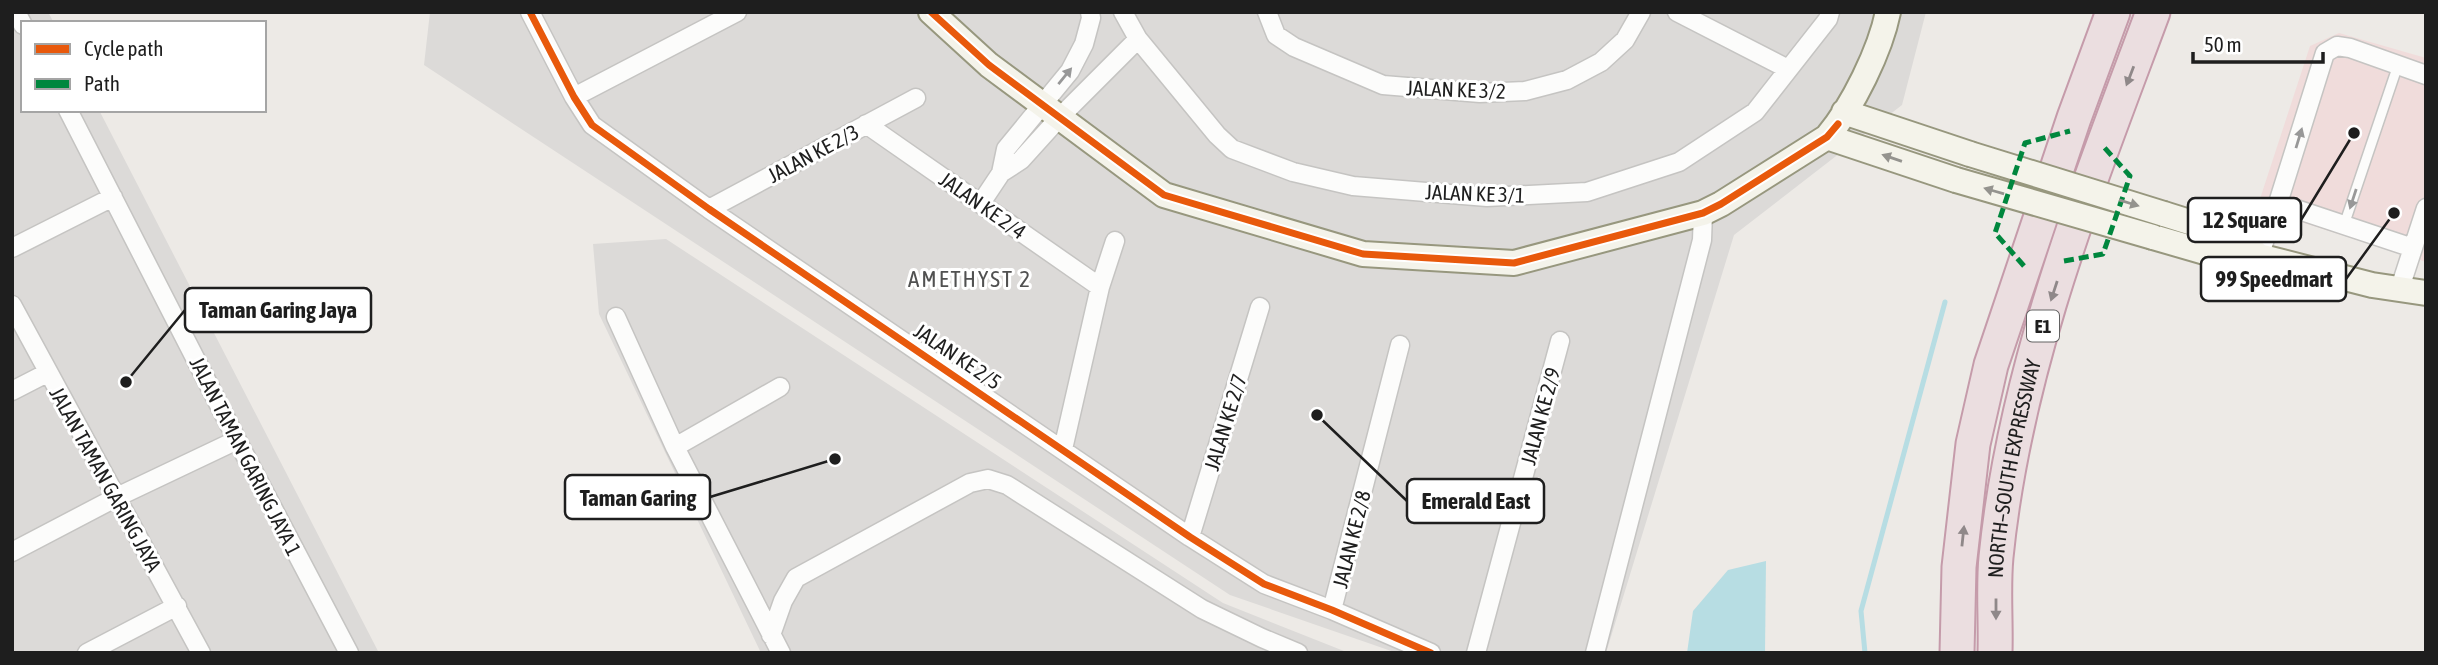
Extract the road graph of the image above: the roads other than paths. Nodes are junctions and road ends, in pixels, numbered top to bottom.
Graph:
1 (530, 12) edge
2 (737, 12) edge
3 (931, 12) edge
4 (1090, 12) edge
5 (1123, 12) edge
6 (1267, 12) edge
7 (1641, 12) edge
8 (1677, 12) edge
9 (1830, 12) edge
10 (1888, 12) edge
11 (2113, 12) edge
12 (2154, 12) edge
13 (1139, 38) junction
14 (2398, 65) junction
15 (1788, 69) junction
16 (2426, 75) edge
17 (574, 97) junction
18 (916, 98) dead end
19 (1050, 111) junction
20 (69, 112) edge
21 (866, 124) junction
22 (1836, 124) junction
23 (113, 197) junction
24 (981, 203) junction
25 (2278, 203) junction
26 (2426, 208) edge
27 (709, 209) junction
28 (1703, 213) junction
29 (2344, 225) junction
30 (1115, 241) dead end
31 (12, 248) edge
32 (2413, 248) junction
33 (2259, 256) junction
34 (1100, 288) junction
35 (2399, 291) junction
36 (2426, 293) edge
37 (12, 305) edge
38 (1259, 306) dead end
39 (617, 317) dead end
40 (1560, 341) dead end
41 (1400, 345) dead end
42 (47, 373) junction
43 (780, 387) dead end
44 (12, 391) edge
45 (237, 440) junction
46 (675, 447) junction
47 (1063, 449) junction
48 (117, 497) junction
49 (1190, 537) junction
50 (12, 552) edge
51 (177, 606) junction
52 (1332, 610) junction
53 (771, 635) junction
54 (1263, 645) edge
55 (87, 653) edge
56 (201, 653) edge
57 (349, 653) edge
58 (781, 653) edge
59 (1298, 653) edge
60 (1431, 653) edge
61 (1476, 653) edge
62 (1595, 653) edge
63 (1957, 653) edge
64 (1996, 653) edge

1 - 17 street, JALAN KE 2/5
2 - 17 street
3 - 19 main road
19 -> 4 street
5 - 13 street, JALAN KE 3/1
6 - 7 street, JALAN KE 3/2
8 - 15 street
9 - 15 street, JALAN KE 3/1
10 - 22 main road
63 -> 11 highway, NORTH–SOUTH EXPRESSWAY / E1
12 -> 64 highway, NORTH–SOUTH EXPRESSWAY / E1
13 - 15 street, JALAN KE 3/1
13 - 19 street
14 - 16 street
25 -> 14 street
14 -> 29 lane
17 - 27 street, JALAN KE 2/5
18 - 21 street, JALAN KE 2/3
19 - 24 street
19 - 28 main road
20 - 23 street, JALAN TAMAN GARING JAYA 1
21 - 24 street, JALAN KE 2/4
21 - 27 street, JALAN KE 2/3
22 - 28 main road
22 -> 33 main road, bridge
33 -> 22 main road, bridge
23 - 31 street
23 - 45 street, JALAN TAMAN GARING JAYA 1
24 - 34 street, JALAN KE 2/4
25 - 29 street
25 - 33 street
26 - 32 street
27 - 47 street, JALAN KE 2/5
28 - 62 street
29 - 32 street
30 - 34 street
32 - 35 street
33 - 35 main road
34 - 47 street
35 - 36 main road
37 - 42 street, JALAN TAMAN GARING JAYA
38 - 49 street, JALAN KE 2/7
39 - 46 street
40 - 61 street, JALAN KE 2/9
41 - 52 street, JALAN KE 2/8
42 - 44 street
42 - 48 street, JALAN TAMAN GARING JAYA
43 - 46 street
45 - 48 street
45 - 57 street, JALAN TAMAN GARING JAYA 1
46 - 53 street
47 - 49 street, JALAN KE 2/5
48 - 50 street
48 - 51 street, JALAN TAMAN GARING JAYA
49 - 52 street, JALAN KE 2/5
51 - 55 street
51 - 56 street, JALAN TAMAN GARING JAYA
52 - 60 street, JALAN KE 2/5
53 - 54 street
53 - 58 street
54 - 59 street

